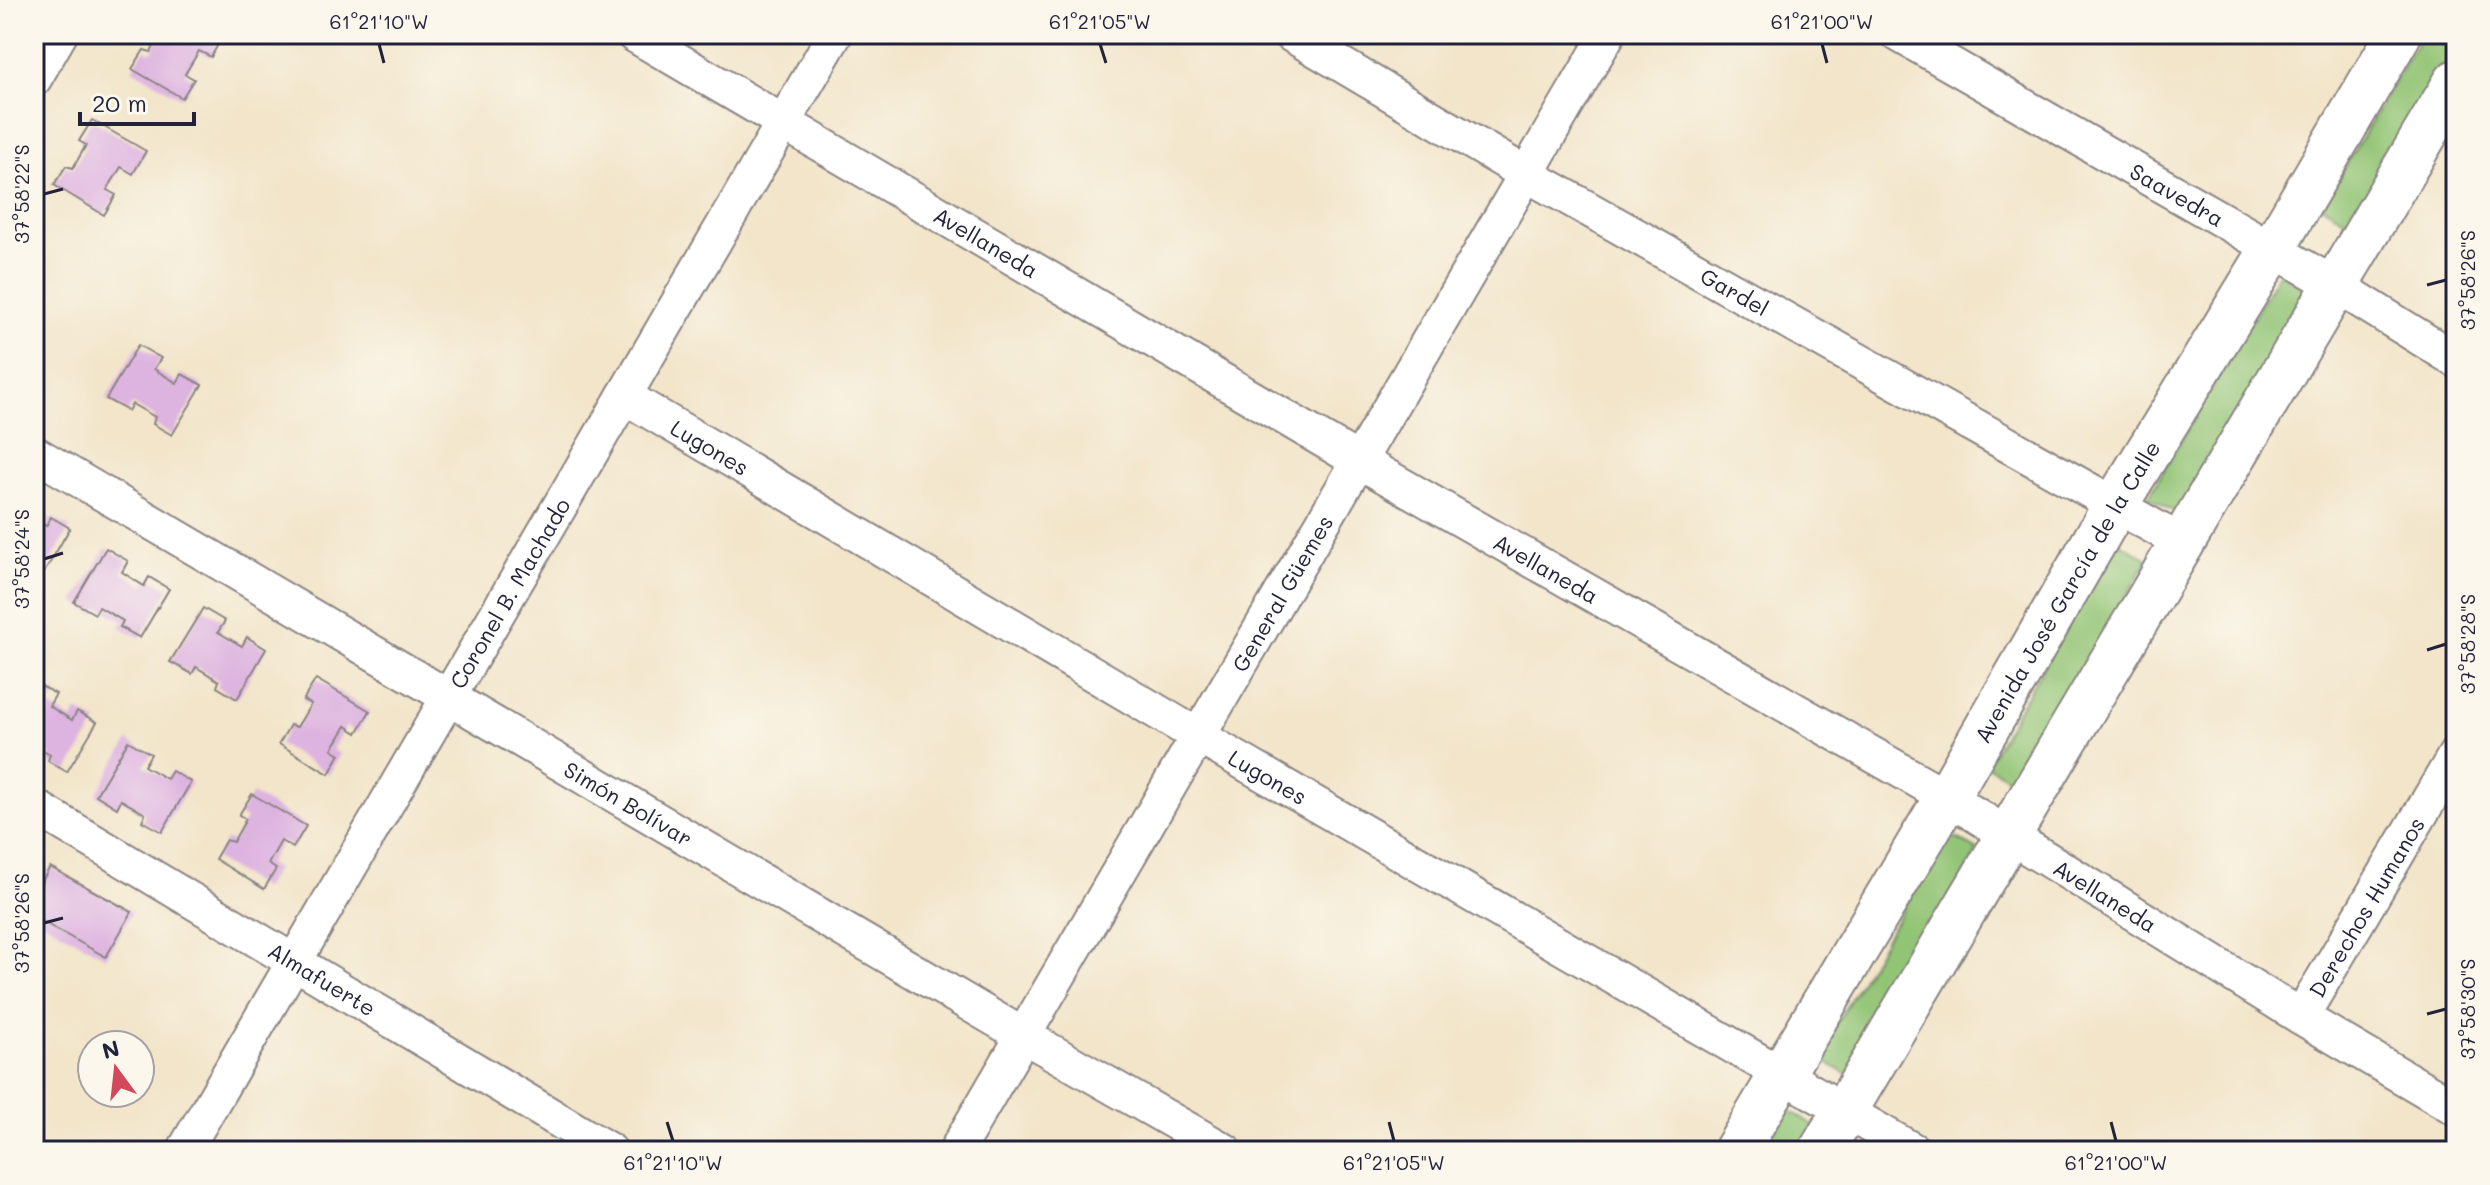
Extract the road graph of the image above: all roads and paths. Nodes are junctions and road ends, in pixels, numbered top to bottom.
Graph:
1 (60, 34) edge
2 (633, 34) edge
3 (835, 34) edge
4 (1290, 34) edge
5 (1608, 34) edge
6 (1898, 34) edge
7 (2399, 34) edge
8 (34, 79) edge
9 (2456, 82) edge
10 (784, 123) junction
11 (1526, 174) junction
12 (2272, 250) junction
13 (2337, 286) junction
14 (2456, 360) edge
15 (624, 396) junction
16 (34, 453) edge
17 (1359, 461) junction
18 (2116, 504) junction
19 (2183, 543) junction
20 (449, 697) junction
21 (1198, 736) junction
22 (2456, 754) edge
23 (1947, 797) junction
24 (34, 806) edge
25 (2009, 835) junction
26 (293, 963) junction
27 (2301, 1017) junction
28 (1024, 1036) junction
29 (1782, 1073) junction
30 (2456, 1108) edge
31 (1845, 1110) junction
32 (184, 1151) edge
33 (610, 1151) edge
34 (956, 1151) edge
35 (1225, 1151) edge
36 (1736, 1151) edge
37 (1821, 1151) edge
38 (1914, 1151) edge

1 - 8 street
2 - 10 street, Avellaneda
3 - 10 street, Coronel B. Machado
4 - 11 street, Gardel
5 - 11 street, General Güemes
6 - 12 street, Saavedra
7 - 12 main road, Avenida José García de la Calle
9 - 13 main road
10 - 15 street, Coronel B. Machado
10 - 17 street, Avellaneda
11 - 17 street, General Güemes
11 - 18 street, Gardel
12 - 13 street, Saavedra
12 - 18 main road, Avenida José García de la Calle
13 - 14 street, Saavedra
13 - 19 main road
15 - 20 street, Coronel B. Machado
15 - 21 street, Lugones
16 - 20 street, Simón Bolívar
17 - 21 street, General Güemes
17 - 23 street, Avellaneda
18 - 19 street, Gardel
18 - 23 main road, Avenida José García de la Calle
19 - 25 main road
20 - 26 street, Coronel B. Machado
20 - 28 street, Simón Bolívar
21 - 28 street, General Güemes
21 - 29 street, Lugones
22 - 27 street, Derechos Humanos
23 - 25 street, Avellaneda
23 - 29 main road, Avenida José García de la Calle
24 - 26 street, Almafuerte
25 - 27 street, Avellaneda
25 - 31 main road
26 - 32 street, Coronel B. Machado
26 - 33 street, Almafuerte
27 - 30 street, Avellaneda
28 - 34 street, General Güemes
28 - 35 street, Simón Bolívar
29 - 31 street, Lugones
29 - 36 main road, Avenida José García de la Calle
31 - 37 main road
31 - 38 street, Lugones

